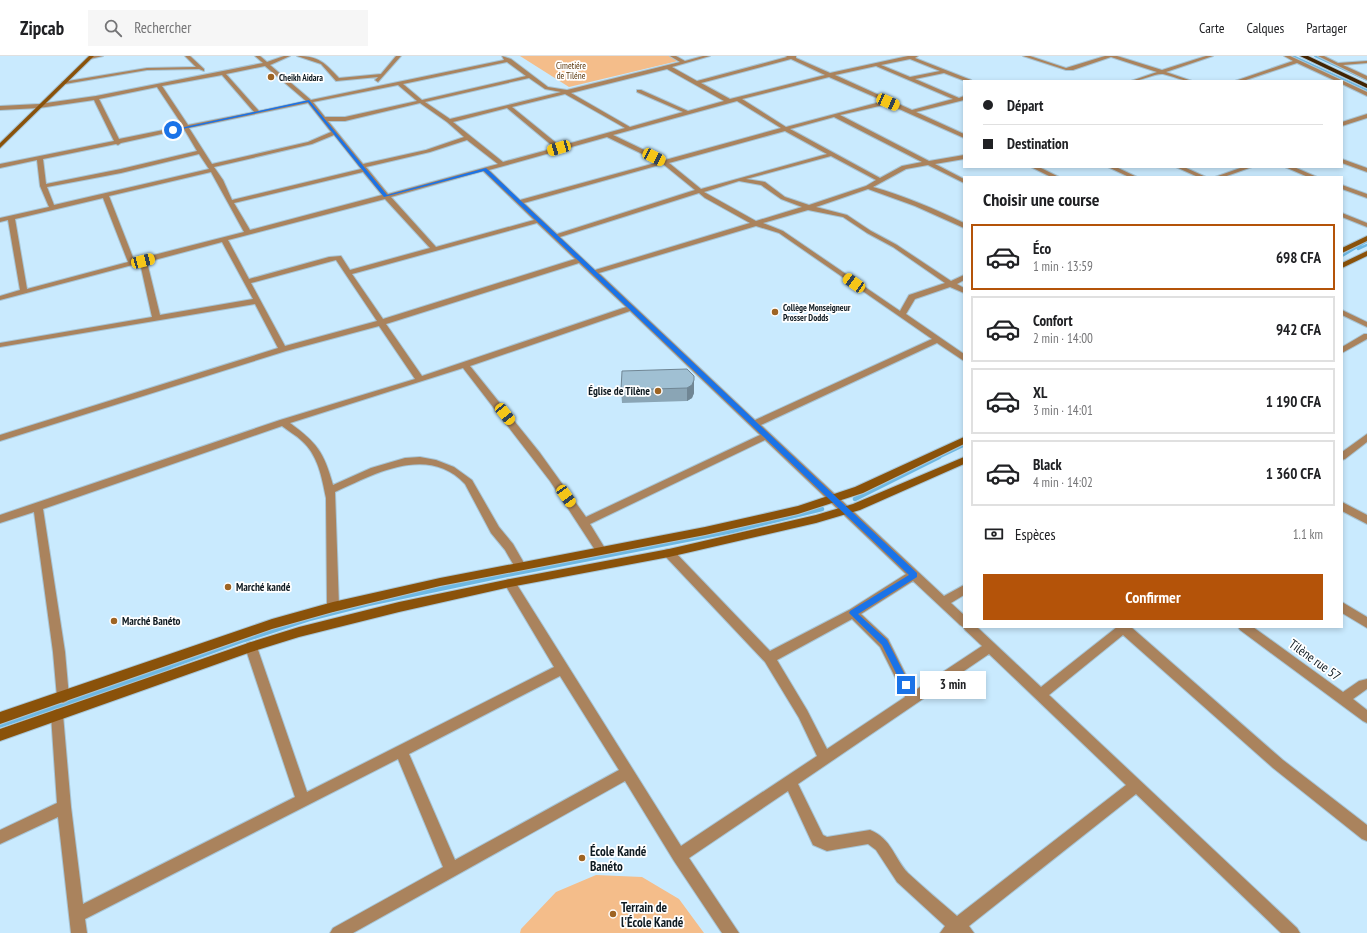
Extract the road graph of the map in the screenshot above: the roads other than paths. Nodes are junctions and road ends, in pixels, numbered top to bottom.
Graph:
1 (101, 56) edge
2 (187, 56) edge
3 (257, 56) edge
4 (288, 56) edge
5 (299, 56) edge
6 (399, 56) edge
7 (503, 56) edge
8 (672, 56) edge
9 (708, 56) edge
10 (798, 56) edge
11 (1025, 56) edge
12 (1111, 56) edge
13 (1211, 56) edge
14 (1286, 56) edge
15 (1303, 56) edge
16 (1320, 56) edge
17 (91, 57) edge
18 (790, 57) edge
19 (913, 57) edge
20 (509, 60) junction
21 (1297, 61) junction
22 (684, 62) junction
23 (1367, 62) edge
24 (267, 64) junction
25 (1338, 64) junction
26 (877, 65) junction
27 (668, 67) junction
28 (200, 68) junction
29 (945, 71) junction
30 (1162, 72) junction
31 (223, 73) junction
32 (382, 75) junction
33 (829, 75) junction
34 (208, 76) junction
35 (530, 76) junction
36 (1367, 78) edge
37 (910, 79) junction
38 (378, 80) junction
39 (967, 80) edge
40 (1137, 80) edge
41 (1186, 80) edge
42 (1241, 80) edge
43 (1338, 80) edge
44 (65, 82) junction
45 (1343, 82) edge
46 (397, 83) junction
47 (695, 83) junction
48 (158, 85) junction
49 (1367, 86) edge
50 (372, 88) junction
51 (564, 91) junction
52 (639, 91) dead end
53 (1367, 94) edge
54 (96, 98) junction
55 (963, 98) edge
56 (738, 99) junction
57 (957, 99) junction
58 (309, 101) junction
59 (420, 101) junction
60 (729, 101) junction
61 (888, 102) junction
62 (39, 106) junction
63 (508, 106) junction
64 (0, 108) edge
65 (257, 112) junction
66 (687, 112) junction
67 (911, 112) junction
68 (835, 115) junction
69 (1367, 116) edge
70 (323, 119) junction
71 (345, 119) junction
72 (449, 121) junction
73 (1343, 124) edge
74 (186, 127) junction
75 (630, 129) junction
76 (786, 129) junction
77 (333, 131) junction
78 (962, 134) edge
79 (608, 135) junction
80 (468, 138) junction
81 (118, 143) junction
82 (0, 146) edge
83 (559, 148) junction
84 (200, 152) junction
85 (832, 154) junction
86 (963, 157) edge
87 (40, 158) junction
88 (1343, 161) edge
89 (664, 162) junction
90 (929, 163) junction
91 (502, 164) junction
92 (0, 166) edge
93 (212, 168) junction
94 (363, 168) junction
95 (1036, 168) edge
96 (1113, 168) edge
97 (1181, 168) edge
98 (1246, 168) edge
99 (1291, 168) edge
100 (484, 169) junction
101 (1367, 170) edge
102 (762, 172) junction
103 (1233, 173) junction
104 (1054, 176) edge
105 (1132, 176) edge
106 (1201, 176) edge
107 (1222, 176) edge
108 (1240, 176) edge
109 (1311, 176) edge
110 (738, 179) junction
111 (880, 180) junction
112 (963, 180) edge
113 (763, 183) junction
114 (44, 186) junction
115 (868, 187) junction
116 (1343, 187) edge
117 (700, 191) junction
118 (105, 195) junction
119 (386, 196) junction
120 (1367, 196) edge
121 (230, 202) junction
122 (519, 202) junction
123 (52, 207) junction
124 (810, 208) junction
125 (1343, 215) edge
126 (11, 217) junction
127 (0, 220) edge
128 (538, 221) junction
129 (755, 224) junction
130 (1367, 225) edge
131 (963, 226) edge
132 (248, 233) junction
133 (556, 236) junction
134 (1367, 238) edge
135 (224, 239) junction
136 (435, 250) junction
137 (1343, 250) edge
138 (1367, 253) edge
139 (580, 260) junction
140 (143, 261) junction
141 (132, 264) junction
142 (1343, 265) edge
143 (348, 273) junction
144 (593, 273) junction
145 (963, 278) edge
146 (246, 282) junction
147 (951, 284) junction
148 (963, 290) edge
149 (24, 292) junction
150 (0, 298) edge
151 (257, 301) junction
152 (631, 308) junction
153 (1343, 313) edge
154 (901, 316) junction
155 (156, 317) junction
156 (380, 323) junction
157 (1367, 325) edge
158 (1367, 336) edge
159 (937, 340) junction
160 (0, 345) edge
161 (283, 349) junction
162 (1343, 350) edge
163 (963, 357) edge
164 (465, 364) junction
165 (420, 380) junction
166 (283, 422) junction
167 (754, 424) junction
168 (767, 435) junction
169 (0, 438) edge
170 (963, 440) edge
171 (1365, 440) edge
172 (1343, 456) edge
173 (963, 460) edge
174 (330, 490) junction
175 (836, 500) junction
176 (1343, 507) edge
177 (38, 508) junction
178 (847, 511) junction
179 (0, 519) edge
180 (1367, 520) edge
181 (584, 522) junction
182 (600, 550) junction
183 (669, 553) junction
184 (520, 566) junction
185 (914, 575) junction
186 (510, 583) junction
187 (963, 590) edge
188 (944, 602) junction
189 (333, 607) junction
190 (1343, 608) edge
191 (853, 613) junction
192 (963, 621) edge
193 (1367, 624) edge
194 (971, 628) edge
195 (1124, 628) edge
196 (1245, 628) edge
197 (251, 647) junction
198 (990, 647) junction
199 (769, 658) junction
200 (562, 668) junction
201 (1367, 684) edge
202 (1041, 694) junction
203 (63, 697) junction
204 (912, 699) junction
205 (1343, 699) junction
206 (57, 716) junction
207 (1367, 717) edge
208 (0, 718) edge
209 (0, 735) edge
210 (401, 750) junction
211 (825, 758) junction
212 (628, 772) junction
213 (790, 780) junction
214 (1137, 785) junction
215 (303, 800) junction
216 (64, 807) junction
217 (1367, 834) edge
218 (0, 838) edge
219 (679, 856) junction
220 (451, 869) junction
221 (78, 915) junction
222 (957, 931) edge
223 (341, 932) edge
224 (79, 933) edge
225 (731, 933) edge
226 (1292, 933) edge

1 - 17 street
2 - 28 street
3 - 24 street
4 - 24 street
5 - 32 street
6 - 32 street
7 - 20 street
8 - 22 street
9 - 22 street
10 - 18 street
11 - 12 street
12 - 30 street
13 - 30 street
14 - 21 street
15 - 49 highway
16 - 25 street
17 - 44 street
18 - 33 street
18 - 47 street
19 - 26 street
19 - 29 street
20 - 35 street
20 - 46 street
21 - 42 street
21 - 43 street
22 - 27 street
23 - 25 street
24 - 31 street
24 - 58 street
25 - 36 street
26 - 33 street
26 - 37 street
27 - 47 street
27 - 51 street
28 - 34 street
28 - 44 street
29 - 37 street
29 - 39 street
30 - 40 street
30 - 41 street
31 - 34 street
31 - 65 street
32 - 38 street
33 - 56 street
33 - 61 street
34 - 48 street
35 - 51 street
35 - 59 street
37 - 57 street
38 - 46 street
38 - 50 street
44 - 62 street
45 - 53 street
46 - 50 street
46 - 59 street
47 - 60 street
48 - 54 street
48 - 74 street
50 - 58 street
51 - 63 street
51 - 75 street
52 - 66 street
54 - 62 street
54 - 81 street
55 - 57 street
56 - 60 street
56 - 76 street
57 - 67 street
58 - 65 street
58 - 70 street
59 - 71 street
59 - 72 street
60 - 66 street
61 - 67 street
61 - 68 street
62 - 64 street
62 - 82 street
63 - 72 street
63 - 83 street
65 - 74 street
66 - 75 street
67 - 78 street
68 - 76 street
68 - 90 street
69 - 73 street
70 - 71 street
70 - 77 street
71 - 77 street
72 - 80 street
74 - 81 street
74 - 84 street
75 - 79 street
76 - 85 street
76 - 89 street
77 - 93 street
77 - 94 street
79 - 83 street
79 - 89 street
80 - 91 street
80 - 94 street
81 - 87 street
83 - 91 street
84 - 93 street
84 - 114 street
85 - 102 street
85 - 111 street
86 - 90 street
87 - 92 street
87 - 114 street
88 - 101 street
89 - 117 street
89 - 122 street
90 - 111 street
90 - 112 street
91 - 100 street
93 - 118 street
93 - 121 street
94 - 119 street
94 - 121 street
95 - 104 street
96 - 105 street
97 - 106 street
98 - 103 street
99 - 109 street
100 - 119 street
100 - 122 street
102 - 110 street
102 - 113 street
103 - 107 street
103 - 108 street
110 - 113 street
110 - 117 street
111 - 115 street
113 - 124 street
114 - 123 street
115 - 124 street
115 - 131 street
116 - 120 street
117 - 129 street
117 - 133 street
118 - 123 street
118 - 141 street
119 - 132 street
119 - 136 street
121 - 132 street
122 - 128 street
123 - 126 street
124 - 129 street
124 - 147 street
125 - 130 street
126 - 127 street
126 - 149 street
128 - 133 street
128 - 136 street
129 - 144 street
129 - 154 street
132 - 135 street
133 - 139 street
134 - 137 street
135 - 140 street
135 - 146 street
136 - 143 street
138 - 142 street
139 - 144 street
139 - 156 street
140 - 141 street
140 - 155 street
141 - 149 street
143 - 146 street
143 - 156 street
144 - 152 street
145 - 147 street
146 - 151 street
147 - 148 street
147 - 154 street
149 - 150 street
151 - 155 street
151 - 161 street
152 - 164 street
152 - 167 street
153 - 157 street
154 - 159 street
155 - 160 street
156 - 161 street
156 - 165 street
158 - 162 street
159 - 163 street
159 - 167 street
161 - 169 street
164 - 165 street
164 - 181 street
165 - 166 street
166 - 174 street
166 - 177 street
167 - 168 street
168 - 175 street
168 - 181 street
170 - 175 street
171 - 172 street
173 - 178 street
174 - 184 street
174 - 189 street
175 - 178 street
175 - 182 street
176 - 180 street
177 - 179 street
177 - 203 street
178 - 183 street
178 - 185 street
181 - 182 street
182 - 184 street
183 - 186 street
183 - 199 street
184 - 189 street
185 - 188 street
185 - 191 street
186 - 197 street
186 - 200 street
187 - 188 street
188 - 192 street
189 - 203 street
190 - 193 street
191 - 199 street
191 - 204 street
194 - 198 street
195 - 202 street
195 - 217 street
196 - 205 street, Tilène rue 57
197 - 206 street
197 - 215 street
198 - 202 street
198 - 204 street
199 - 211 street
200 - 210 street
200 - 212 street
201 - 205 street
202 - 214 street
203 - 208 street
204 - 211 street
205 - 207 street, Tilène rue 57
206 - 209 street
206 - 216 street
210 - 215 street
210 - 220 street
211 - 213 street
212 - 219 street
212 - 220 street
213 - 219 street
213 - 222 street
214 - 222 street
214 - 226 street
215 - 221 street
216 - 218 street
216 - 221 street
219 - 225 street
220 - 223 street
221 - 224 street

